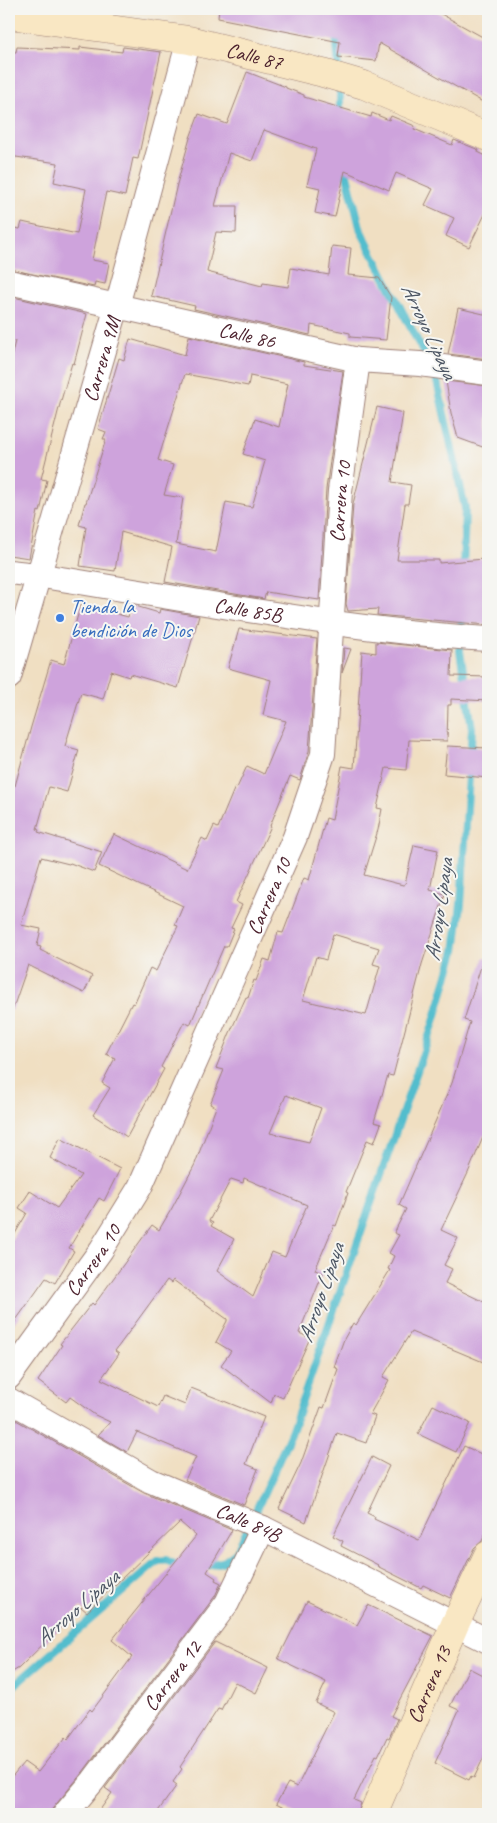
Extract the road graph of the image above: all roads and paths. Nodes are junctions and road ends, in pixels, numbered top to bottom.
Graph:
1 (9, 15) edge
2 (189, 40) junction
3 (488, 137) edge
4 (9, 282) edge
5 (117, 306) junction
6 (358, 360) junction
7 (488, 373) edge
8 (9, 572) edge
9 (37, 575) junction
10 (333, 624) junction
11 (482, 638) edge
12 (9, 677) edge
13 (9, 1377) edge
14 (9, 1400) edge
15 (255, 1525) junction
16 (488, 1555) edge
17 (455, 1624) junction
18 (488, 1642) edge
19 (65, 1814) edge
20 (373, 1814) edge

1 - 2 street, Calle 87
2 - 3 street, Calle 87
2 - 5 street, Carrera 9M
4 - 5 street, Calle 86
5 - 6 street, Calle 86
5 - 9 street, Carrera 9M
6 - 7 street, Calle 86
6 - 10 street, Carrera 10
8 - 9 street, Calle 85B
9 - 10 street, Calle 85B
9 - 12 street, Carrera 9M
10 - 11 street, Calle 85B
10 - 13 street, Carrera 10
14 - 15 street, Calle 84B
15 - 17 street, Calle 84B
15 - 19 street, Carrera 12
16 - 17 street, Carrera 13
17 - 18 street, Calle 84B
17 - 20 street, Carrera 13

